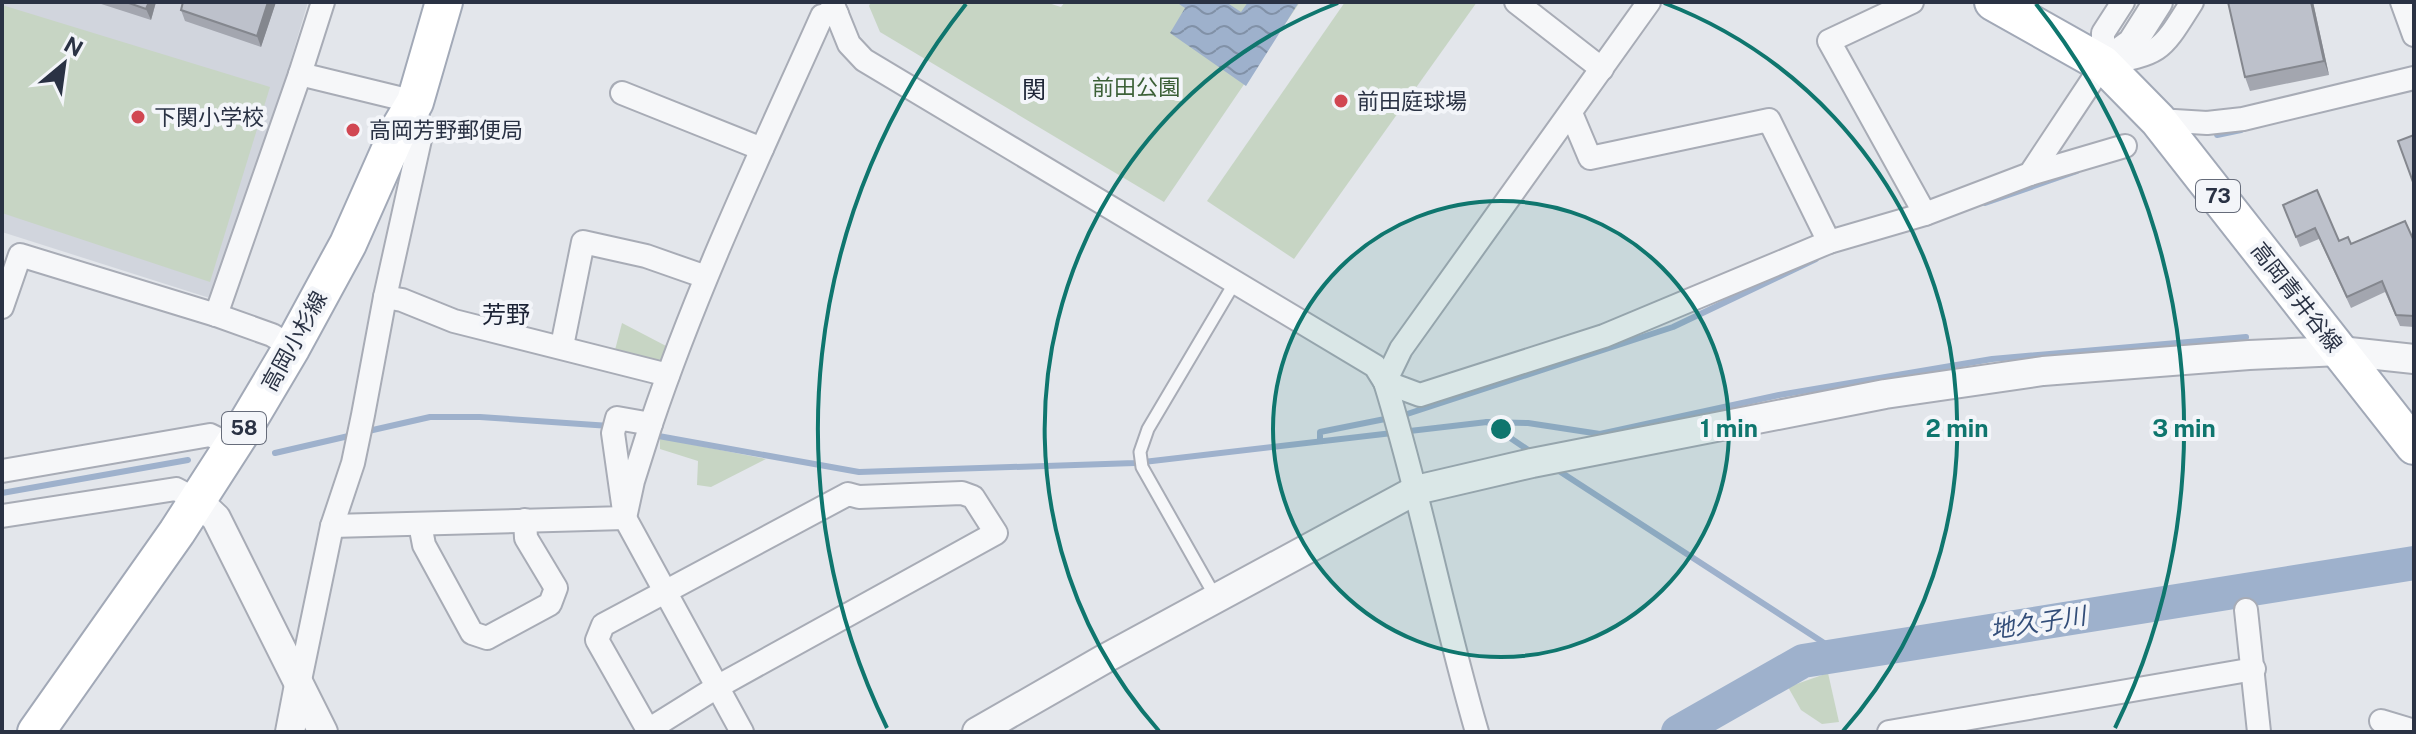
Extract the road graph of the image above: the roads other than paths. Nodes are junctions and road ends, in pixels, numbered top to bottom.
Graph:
1 (323, 2) edge
2 (444, 2) edge
3 (1516, 2) edge
4 (1649, 2) edge
5 (1912, 2) edge
6 (1993, 2) edge
7 (2123, 2) edge
8 (2158, 2) edge
9 (2192, 2) edge
10 (2402, 2) edge
11 (834, 8) edge
12 (2414, 35) edge
13 (2103, 64) junction
14 (1602, 69) junction
15 (300, 74) junction
16 (2414, 78) edge
17 (622, 93) dead end
18 (415, 102) junction
19 (1571, 113) junction
20 (2158, 120) junction
21 (2125, 146) dead end
22 (762, 149) junction
23 (2030, 174) junction
24 (1925, 214) junction
25 (1829, 242) junction
26 (706, 277) junction
27 (1235, 282) junction
28 (385, 297) junction
29 (2, 307) edge
30 (216, 315) junction
31 (562, 346) junction
32 (292, 347) junction
33 (2340, 351) junction
34 (2414, 359) edge
35 (668, 375) junction
36 (1385, 382) junction
37 (648, 431) junction
38 (232, 446) junction
39 (2414, 446) edge
40 (2, 471) edge
41 (1416, 490) junction
42 (197, 500) junction
43 (2, 516) edge
44 (625, 518) junction
45 (525, 520) junction
46 (420, 524) junction
47 (332, 526) junction
48 (665, 592) junction
49 (1216, 598) junction
50 (2246, 610) dead end
51 (2254, 669) junction
52 (299, 685) junction
53 (717, 687) junction
54 (2381, 721) dead end
55 (2414, 731) edge
56 (36, 732) edge
57 (290, 732) edge
58 (323, 732) edge
59 (742, 732) edge
60 (977, 732) edge
61 (1477, 732) edge
62 (1889, 732) edge
63 (2259, 732) edge

1 - 15 street
2 - 18 main road, 高岡小杉線 / 58
3 - 14 street
4 - 14 street
5 - 24 street
6 - 13 main road, 高岡青井谷線 / 73
7 - 13 street
8 - 13 street
9 - 13 street
10 - 12 street
11 - 22 street
11 - 27 street
13 - 20 main road, 高岡青井谷線 / 73
13 - 23 street
14 - 19 street
15 - 18 street
15 - 30 street
16 - 20 street
17 - 22 street
18 - 28 street
18 - 32 main road, 高岡小杉線 / 58
19 - 25 street
19 - 36 street
20 - 33 main road, 高岡青井谷線 / 73
21 - 23 street
22 - 26 street
23 - 24 street
24 - 25 street
25 - 36 street
26 - 31 street
26 - 35 street
27 - 36 street
27 - 49 lane
28 - 31 street
28 - 47 street
29 - 30 street
30 - 32 street
31 - 35 street
32 - 38 main road, 高岡小杉線 / 58
33 - 34 street
33 - 39 main road, 高岡青井谷線 / 73
33 - 41 street
35 - 37 street
36 - 41 street
37 - 44 street
37 - 44 street
38 - 40 street
38 - 42 main road, 高岡小杉線 / 58
41 - 49 street
41 - 61 street
42 - 43 street
42 - 52 street
42 - 56 main road, 高岡小杉線 / 58
44 - 45 street
44 - 48 street
45 - 46 street
45 - 46 street
46 - 47 street
47 - 52 street
48 - 53 street
48 - 53 street
48 - 53 street
49 - 60 street
50 - 51 street
51 - 62 street
51 - 63 street
52 - 57 street
52 - 58 street
53 - 59 street
54 - 55 street

